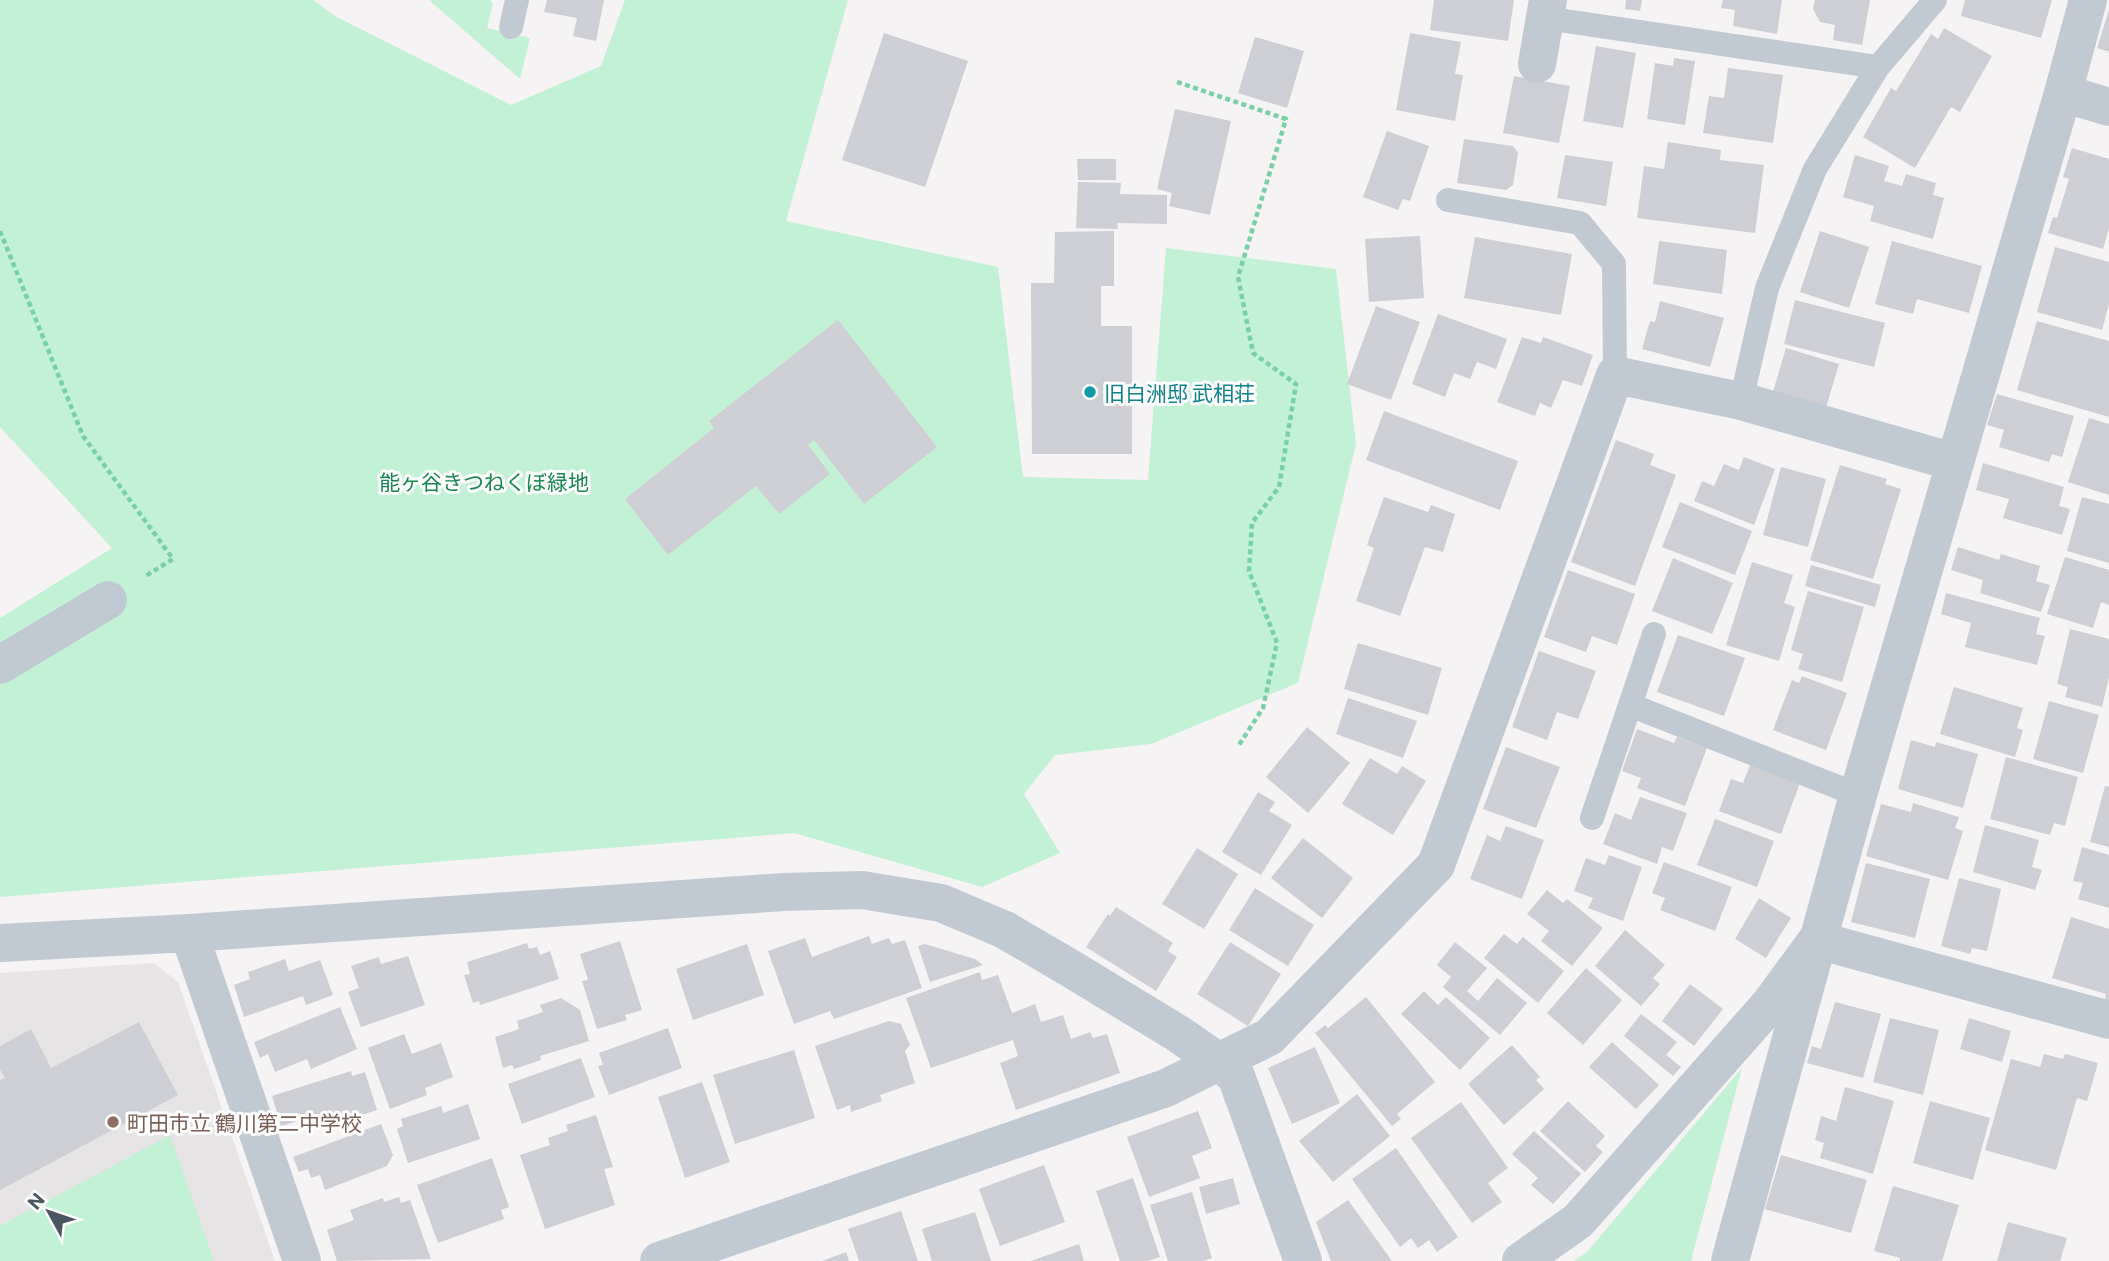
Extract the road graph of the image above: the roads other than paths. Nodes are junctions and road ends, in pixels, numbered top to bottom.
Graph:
1 (517, 0) edge
2 (1935, 0) edge
3 (2088, 0) edge
4 (1546, 9) edge
5 (512, 27) dead end
6 (1537, 64) dead end
7 (1878, 67) junction
8 (2063, 93) junction
9 (2109, 107) edge
10 (1448, 200) dead end
11 (1615, 375) junction
12 (1741, 401) junction
13 (1954, 461) junction
14 (108, 600) road end
15 (1654, 634) dead end
16 (0, 665) edge
17 (1629, 705) junction
18 (1858, 795) junction
19 (1592, 818) dead end
20 (189, 933) junction
21 (1817, 940) junction
22 (0, 943) edge
23 (2109, 1020) edge
24 (1219, 1062) junction
25 (302, 1261) edge
26 (659, 1261) edge
27 (1303, 1261) edge
28 (1521, 1261) edge
29 (1730, 1261) edge

1 - 5 lane
2 - 7 lane
3 - 8 street
4 - 6 street
4 - 7 lane
7 - 12 lane
8 - 9 street
8 - 13 street
10 - 11 lane
11 - 12 street
11 - 24 street
12 - 13 street
13 - 18 street
14 - 16 street
15 - 17 lane
17 - 18 lane
17 - 19 lane
18 - 21 street
20 - 22 street
20 - 24 street
20 - 25 street
21 - 23 street
21 - 28 street
21 - 29 street
24 - 26 street
24 - 27 street

